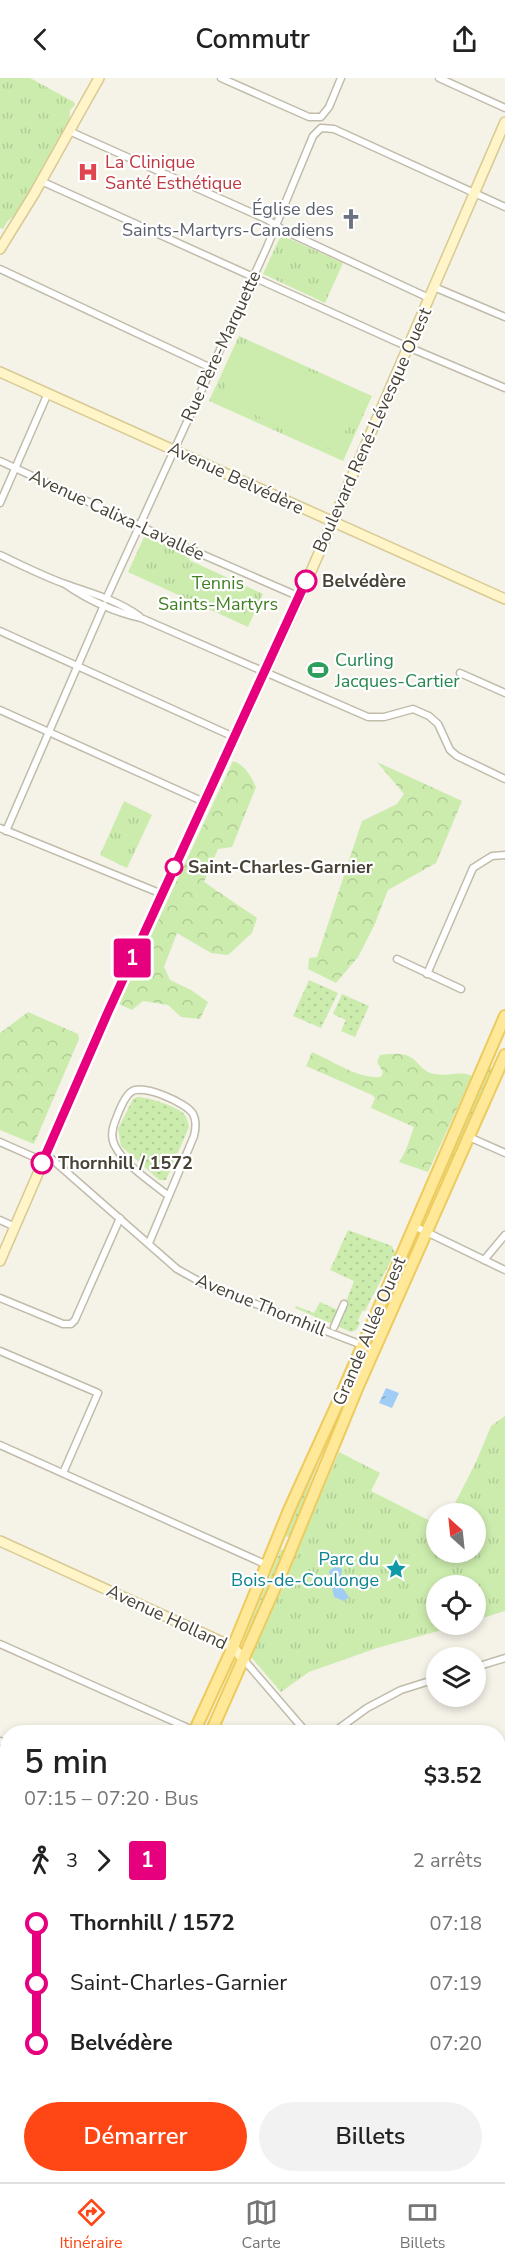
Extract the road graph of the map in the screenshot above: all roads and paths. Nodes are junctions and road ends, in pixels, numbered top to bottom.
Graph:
1 (99, 78) edge
2 (221, 78) edge
3 (341, 78) edge
4 (440, 78) edge
5 (505, 108) edge
6 (505, 122) edge
7 (69, 131) junction
8 (41, 181) junction
9 (474, 192) junction
10 (505, 207) edge
11 (276, 225) junction
12 (0, 249) edge
13 (0, 269) edge
14 (253, 277) junction
15 (434, 287) junction
16 (429, 298) junction
17 (505, 317) edge
18 (408, 347) junction
19 (212, 368) junction
20 (0, 372) edge
21 (505, 388) edge
22 (48, 393) junction
23 (174, 449) junction
24 (0, 461) edge
25 (15, 468) junction
26 (0, 503) edge
27 (331, 522) junction
28 (140, 525) junction
29 (0, 555) edge
30 (300, 597) junction
31 (505, 599) edge
32 (105, 602) junction
33 (0, 631) edge
34 (76, 667) junction
35 (264, 672) junction
36 (460, 673) dead end
37 (505, 693) edge
38 (0, 710) edge
39 (49, 731) junction
40 (234, 737) junction
41 (505, 779) edge
42 (204, 802) junction
43 (3, 829) edge
44 (505, 855) edge
45 (162, 894) junction
46 (397, 959) dead end
47 (427, 974) junction
48 (461, 989) dead end
49 (505, 1016) edge
50 (487, 1059) junction
51 (503, 1060) edge
52 (469, 1137) junction
53 (0, 1142) edge
54 (505, 1154) edge
55 (45, 1157) junction
56 (169, 1196) junction
57 (120, 1218) junction
58 (0, 1220) edge
59 (414, 1226) junction
60 (15, 1227) junction
61 (427, 1232) junction
62 (505, 1235) edge
63 (149, 1243) junction
64 (484, 1260) junction
65 (0, 1261) edge
66 (505, 1270) edge
67 (0, 1298) edge
68 (344, 1304) dead end
69 (334, 1327) dead end
70 (363, 1345) junction
71 (375, 1350) junction
72 (0, 1351) edge
73 (0, 1445) edge
74 (63, 1473) junction
75 (0, 1540) edge
76 (267, 1565) junction
77 (0, 1644) edge
78 (233, 1647) junction
79 (505, 1658) edge
80 (243, 1660) junction
81 (486, 1664) edge
82 (426, 1682) edge
83 (179, 1725) edge
84 (198, 1725) edge
85 (214, 1725) edge
86 (300, 1725) edge
87 (343, 1725) edge

1 - 7 main road
2 - 3 street
4 - 5 street
6 - 9 main road, Boulevard René-Lévesque Ouest
7 - 8 main road
7 - 11 street
8 - 12 main road
8 - 14 street
9 - 10 street
9 - 11 street, Rue Père-Marquette
9 - 15 main road, Boulevard René-Lévesque Ouest
11 - 14 street, Rue Père-Marquette
11 - 16 street
13 - 19 street
14 - 18 street
14 - 19 street, Rue Père-Marquette
15 - 16 main road, Boulevard René-Lévesque Ouest
15 - 17 street
16 - 18 main road, Boulevard René-Lévesque Ouest
18 - 21 street
18 - 27 main road, Boulevard René-Lévesque Ouest
19 - 23 street, Rue Père-Marquette
20 - 22 main road, Avenue Belvédère
22 - 23 main road, Avenue Belvédère
22 - 25 street
23 - 27 main road, Avenue Belvédère
23 - 28 street, Rue Père-Marquette
24 - 25 street, Avenue Calixa-Lavallée
25 - 26 street
25 - 28 street, Avenue Calixa-Lavallée
27 - 30 main road, Boulevard René-Lévesque Ouest
27 - 31 main road, Avenue Belvédère
28 - 30 street, Avenue Calixa-Lavallée
28 - 32 street, Rue Père-Marquette
29 - 32 street
30 - 35 main road, Boulevard René-Lévesque Ouest
32 - 34 street, Rue Père-Marquette
32 - 35 street
33 - 34 street
34 - 39 street, Rue Père-Marquette
34 - 40 street
35 - 40 main road, Boulevard René-Lévesque Ouest
35 - 41 street
36 - 37 street
38 - 39 street
39 - 42 street
39 - 43 street, Rue Père-Marquette
40 - 42 main road, Boulevard René-Lévesque Ouest
42 - 45 main road, Boulevard René-Lévesque Ouest
43 - 45 street
44 - 47 street
45 - 55 main road, Boulevard René-Lévesque Ouest
46 - 47 street
47 - 48 street
49 - 50 main road, Grande Allée Ouest
50 - 51 main road
50 - 59 main road, Grande Allée Ouest
51 - 52 main road, Grande Allée Ouest
52 - 54 street
52 - 61 main road, Grande Allée Ouest
53 - 55 street, Avenue Thornhill
55 - 57 street, Avenue Thornhill
55 - 60 main road, Boulevard René-Lévesque Ouest
56 - 56 street
56 - 63 street
57 - 63 street, Avenue Thornhill
57 - 67 street
58 - 60 street
59 - 61 street
59 - 70 main road, Grande Allée Ouest
60 - 65 main road, Boulevard René-Lévesque Ouest
61 - 64 street
61 - 71 main road, Grande Allée Ouest
62 - 64 street
63 - 70 street, Avenue Thornhill
64 - 66 street
68 - 69 street
70 - 71 street, Avenue Thornhill
70 - 76 main road, Grande Allée Ouest
71 - 80 main road, Grande Allée Ouest
72 - 74 street
73 - 74 street
74 - 76 street
75 - 78 main road, Avenue Holland
76 - 78 main road, Grande Allée Ouest
77 - 83 street
78 - 80 main road, Avenue Holland
78 - 84 main road, Grande Allée Ouest
79 - 81 street
80 - 85 main road, Grande Allée Ouest
80 - 86 street, Avenue Holland
82 - 87 street

